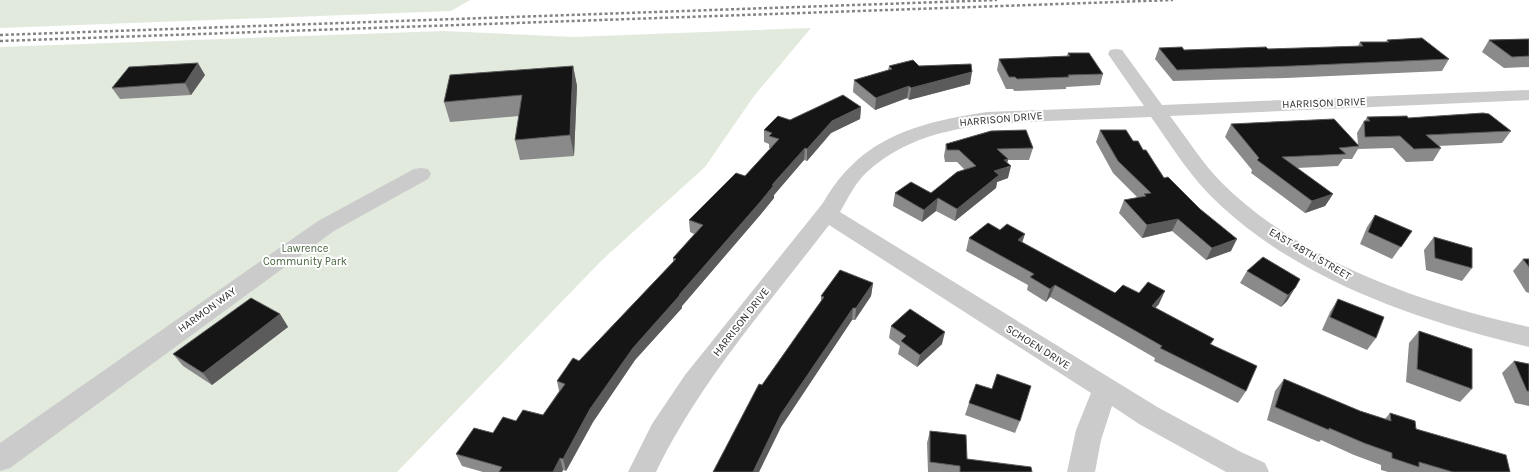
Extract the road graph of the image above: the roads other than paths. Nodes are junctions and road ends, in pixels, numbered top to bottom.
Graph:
1 (1116, 54) dead end
2 (1529, 95) edge
3 (1156, 110) junction
4 (421, 174) dead end
5 (826, 213) junction
6 (1529, 337) edge
7 (1106, 390) junction
8 (0, 459) edge
9 (642, 472) edge
10 (1081, 472) edge
11 (1255, 472) edge

1 - 3 street, EAST 48TH STREET
2 - 3 street, HARRISON DRIVE
3 - 5 street, HARRISON DRIVE
3 - 6 street, EAST 48TH STREET
4 - 8 street, HARMON WAY
5 - 7 street, SCHOEN DRIVE
5 - 9 street, HARRISON DRIVE
7 - 10 street
7 - 11 street, SCHOEN DRIVE

